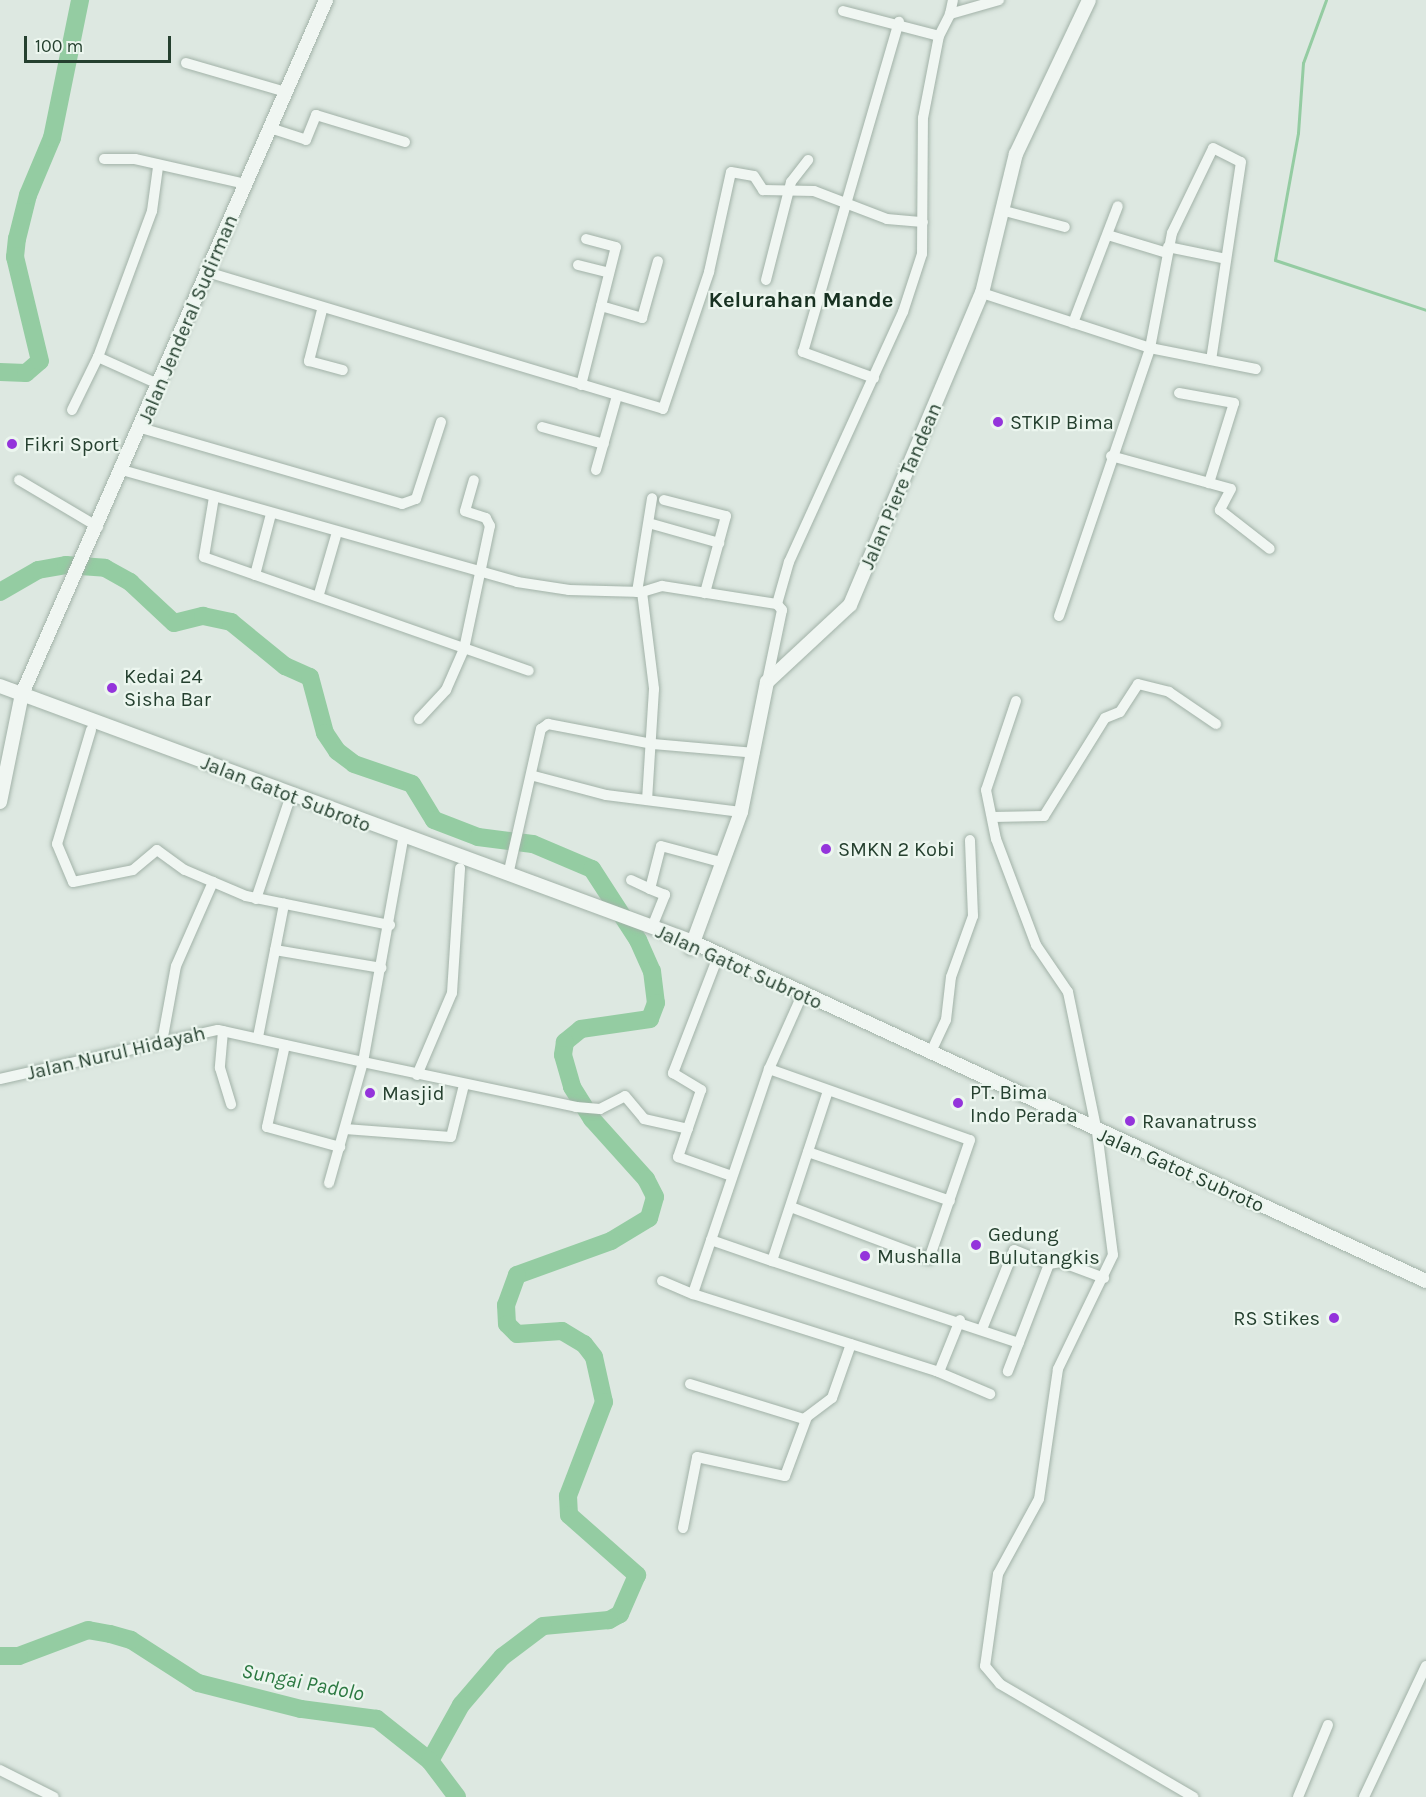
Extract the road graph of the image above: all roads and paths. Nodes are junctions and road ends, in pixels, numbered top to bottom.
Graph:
1 (326, 0) edge
2 (953, 0) edge
3 (999, 0) edge
4 (1089, 0) edge
5 (843, 11) dead end
6 (950, 14) junction
7 (899, 22) junction
8 (939, 36) junction
9 (186, 63) dead end
10 (286, 92) junction
11 (270, 128) junction
12 (405, 142) dead end
13 (104, 159) dead end
14 (808, 160) dead end
15 (158, 167) junction
16 (246, 184) junction
17 (790, 189) junction
18 (849, 204) junction
19 (1118, 206) dead end
20 (1001, 210) junction
21 (923, 222) junction
22 (1065, 227) dead end
23 (1111, 236) junction
24 (586, 239) dead end
25 (1168, 250) junction
26 (1226, 259) junction
27 (658, 261) dead end
28 (578, 265) dead end
29 (207, 272) junction
30 (609, 273) junction
31 (766, 280) dead end
32 (982, 293) junction
33 (601, 306) junction
34 (322, 310) junction
35 (1073, 323) junction
36 (1150, 348) junction
37 (98, 357) junction
38 (1211, 360) junction
39 (1256, 369) dead end
40 (343, 370) dead end
41 (874, 378) junction
42 (158, 384) junction
43 (580, 385) junction
44 (1179, 393) dead end
45 (616, 396) junction
46 (72, 410) dead end
47 (441, 422) dead end
48 (542, 427) dead end
49 (141, 428) junction
50 (604, 444) junction
51 (1111, 456) junction
52 (122, 470) junction
53 (597, 470) dead end
54 (19, 480) dead end
55 (474, 480) dead end
56 (1209, 483) junction
57 (214, 497) junction
58 (652, 498) dead end
59 (664, 500) dead end
60 (271, 514) junction
61 (652, 524) junction
62 (98, 527) junction
63 (337, 532) junction
64 (719, 543) junction
65 (1270, 549) dead end
66 (477, 574) junction
67 (255, 575) junction
68 (639, 592) junction
69 (705, 593) junction
70 (319, 594) junction
71 (777, 604) junction
72 (1059, 616) dead end
73 (464, 649) junction
74 (529, 671) dead end
75 (767, 682) junction
76 (0, 686) edge
77 (0, 696) edge
78 (21, 699) junction
79 (1016, 701) dead end
80 (420, 719) dead end
81 (1216, 724) dead end
82 (91, 730) junction
83 (653, 744) junction
84 (755, 753) junction
85 (534, 776) junction
86 (239, 781) junction
87 (647, 801) junction
88 (0, 802) edge
89 (288, 804) junction
90 (741, 812) junction
91 (992, 818) junction
92 (970, 840) dead end
93 (403, 843) junction
94 (724, 863) junction
95 (460, 868) junction
96 (509, 870) junction
97 (631, 880) dead end
98 (213, 882) junction
99 (650, 889) junction
100 (256, 899) junction
101 (284, 904) junction
102 (622, 919) junction
103 (390, 925) junction
104 (648, 928) junction
105 (692, 946) junction
106 (275, 950) junction
107 (718, 958) junction
108 (381, 968) junction
109 (801, 997) junction
110 (223, 1031) junction
111 (258, 1037) junction
112 (162, 1042) junction
113 (285, 1045) junction
114 (930, 1054) junction
115 (363, 1062) junction
116 (769, 1069) junction
117 (417, 1075) junction
118 (0, 1079) edge
119 (464, 1085) junction
120 (828, 1091) junction
121 (231, 1104) dead end
122 (345, 1129) junction
123 (688, 1129) junction
124 (1098, 1136) junction
125 (340, 1147) junction
126 (808, 1152) junction
127 (732, 1176) junction
128 (329, 1183) dead end
129 (950, 1201) junction
130 (791, 1207) junction
131 (711, 1240) junction
132 (772, 1261) junction
133 (1049, 1264) junction
134 (1104, 1278) junction
135 (662, 1281) dead end
136 (1426, 1281) edge
137 (1426, 1289) edge
138 (693, 1294) junction
139 (960, 1320) junction
140 (982, 1329) junction
141 (1018, 1343) junction
142 (851, 1344) junction
143 (1008, 1371) dead end
144 (939, 1372) junction
145 (690, 1384) dead end
146 (990, 1394) dead end
147 (807, 1417) junction
148 (682, 1528) dead end
149 (1426, 1666) edge
150 (1329, 1725) dead end
151 (0, 1770) edge
152 (54, 1797) edge
153 (1193, 1797) edge
154 (1298, 1797) edge
155 (1364, 1797) edge

1 - 10 street, Jalan Jenderal Sudirman
2 - 6 street
3 - 6 street
4 - 20 street, Jalan Piere Tandean
5 - 7 street
6 - 8 street
7 - 8 street
7 - 18 street
8 - 21 street
9 - 10 street
10 - 11 street, Jalan Jenderal Sudirman
11 - 12 street
11 - 16 street, Jalan Jenderal Sudirman
13 - 15 street
14 - 17 street
15 - 16 street
15 - 37 street
16 - 29 street, Jalan Jenderal Sudirman
17 - 18 street
17 - 31 street
17 - 45 street
18 - 21 street
18 - 41 street
19 - 23 street
20 - 22 street
20 - 32 street, Jalan Piere Tandean
21 - 41 street
23 - 25 street
23 - 35 street
24 - 30 street
25 - 26 street
25 - 26 street
25 - 36 street
26 - 38 street
27 - 33 street
28 - 30 street
29 - 34 street
29 - 42 street, Jalan Jenderal Sudirman
30 - 33 street
32 - 35 street
32 - 75 street, Jalan Piere Tandean
33 - 43 street
34 - 40 street
34 - 43 street
35 - 36 street
36 - 38 street
36 - 51 street
37 - 42 street
37 - 46 street
38 - 39 street
41 - 71 street
42 - 49 street, Jalan Jenderal Sudirman
43 - 45 street
44 - 56 street
45 - 50 street
47 - 49 street
48 - 50 street
49 - 52 street, Jalan Jenderal Sudirman
50 - 53 street
51 - 56 street
51 - 72 street
52 - 57 street
52 - 62 street, Jalan Jenderal Sudirman
54 - 62 street
55 - 66 street
56 - 65 street
57 - 60 street
57 - 67 street
58 - 61 street
59 - 64 street
60 - 63 street
60 - 67 street
61 - 64 street
61 - 68 street
62 - 78 street, Jalan Jenderal Sudirman
63 - 66 street
63 - 70 street
64 - 69 street
66 - 68 street
66 - 73 street
67 - 70 street
68 - 69 street
68 - 83 street
69 - 71 street
70 - 73 street
71 - 75 street
73 - 74 street
73 - 80 street
75 - 84 street
76 - 78 street, Jalan Gatot Subroto
77 - 78 street, Jalan Gatot Subroto
78 - 82 street, Jalan Gatot Subroto
78 - 86 street, Jalan Gatot Subroto
78 - 88 street, Jalan Jenderal Sudirman
79 - 91 street
81 - 91 street
82 - 86 street, Jalan Gatot Subroto
82 - 98 street
83 - 84 street
83 - 85 street
83 - 87 street
84 - 90 street
85 - 87 street
85 - 96 street
86 - 89 street, Jalan Gatot Subroto
86 - 93 street, Jalan Gatot Subroto
87 - 90 street
89 - 93 street, Jalan Gatot Subroto
89 - 100 street
90 - 94 street
91 - 124 street
92 - 114 street
93 - 95 street, Jalan Gatot Subroto
93 - 96 street, Jalan Gatot Subroto
93 - 103 street
94 - 99 street
94 - 105 street
95 - 102 street, Jalan Gatot Subroto
95 - 117 street
96 - 102 street, Jalan Gatot Subroto
97 - 99 street
98 - 100 street
98 - 112 street
99 - 104 street
100 - 101 street
101 - 103 street
101 - 106 street
102 - 104 street, Jalan Gatot Subroto
103 - 108 street
104 - 105 street, Jalan Gatot Subroto
105 - 107 street, Jalan Gatot Subroto
106 - 108 street
106 - 111 street
107 - 109 street, Jalan Gatot Subroto
107 - 123 street
108 - 115 street
109 - 114 street, Jalan Gatot Subroto
109 - 116 street
109 - 124 street, Jalan Gatot Subroto
110 - 111 street, Jalan Nurul Hidayah
110 - 112 street, Jalan Nurul Hidayah
110 - 121 street
111 - 113 street, Jalan Nurul Hidayah
112 - 118 street, Jalan Nurul Hidayah
113 - 115 street, Jalan Nurul Hidayah
113 - 125 street
114 - 124 street, Jalan Gatot Subroto
115 - 117 street, Jalan Nurul Hidayah
115 - 122 street
116 - 120 street
116 - 127 street
117 - 119 street, Jalan Nurul Hidayah
119 - 122 street
119 - 123 street, Jalan Nurul Hidayah
120 - 126 street
120 - 129 street
122 - 125 street
123 - 127 street
124 - 134 street
124 - 136 street, Jalan Gatot Subroto
124 - 137 street, Jalan Gatot Subroto
125 - 128 street
126 - 129 street
126 - 130 street
127 - 131 street
129 - 130 street
130 - 132 street
131 - 132 street
131 - 138 street
132 - 139 street
133 - 134 street
133 - 140 street
133 - 141 street
134 - 153 street
135 - 138 street
138 - 142 street
139 - 140 street
139 - 144 street
140 - 141 street
141 - 143 street
142 - 144 street
142 - 147 street
144 - 146 street
145 - 147 street
147 - 148 street
149 - 155 street
150 - 154 street
151 - 152 street

